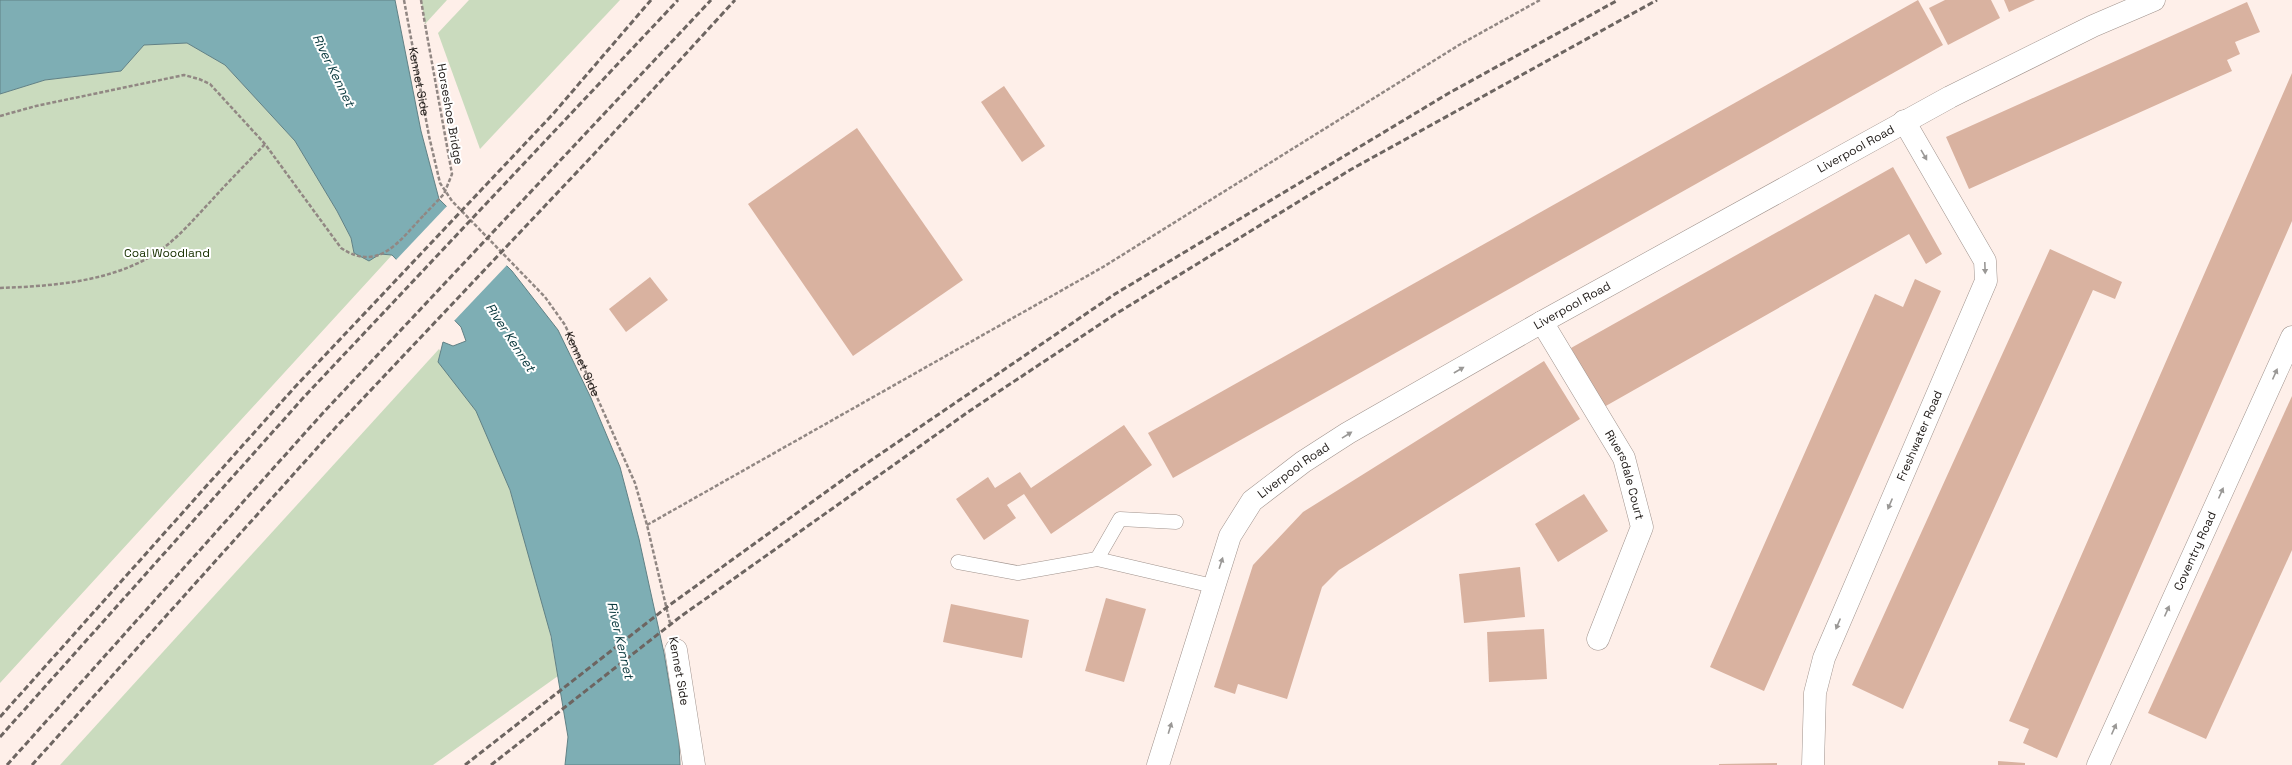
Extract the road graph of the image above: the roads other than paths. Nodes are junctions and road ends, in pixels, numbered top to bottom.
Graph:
1 (2154, 0) edge
2 (1904, 121) junction
3 (1542, 322) junction
4 (2292, 336) edge
5 (1176, 522) dead end
6 (1097, 559) junction
7 (958, 562) dead end
8 (1213, 586) junction
9 (1598, 639) dead end
10 (676, 650) road end
11 (694, 765) edge
12 (1158, 765) edge
13 (1813, 765) edge
14 (2098, 765) edge

1 - 2 street, Liverpool Road
2 - 3 street, Liverpool Road
2 -> 13 street, Freshwater Road
8 -> 3 street, Liverpool Road
3 - 9 street, Riversdale Court
14 -> 4 street, Coventry Road
5 - 6 lane
6 - 7 lane
6 - 8 lane
12 -> 8 street, Liverpool Road
10 - 11 street, Kennet Side

